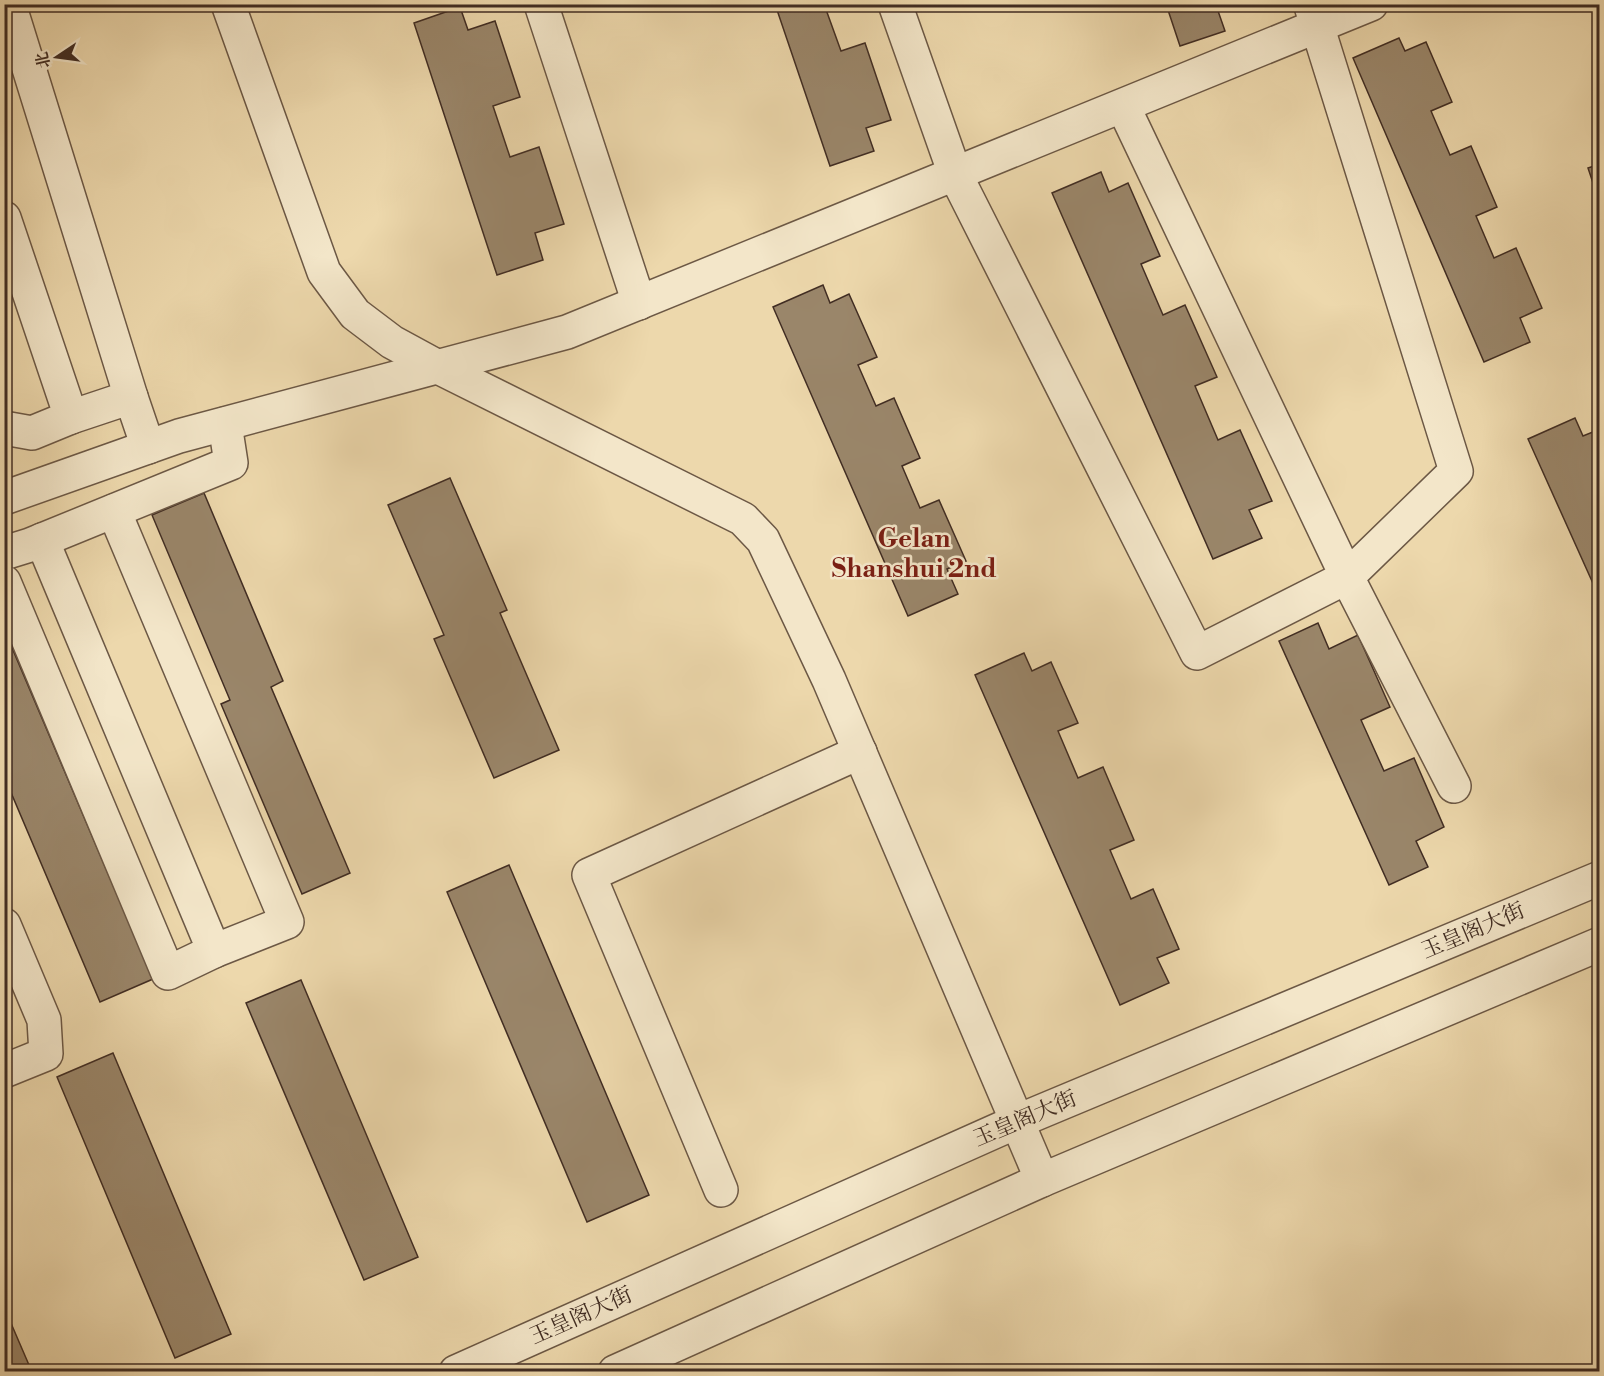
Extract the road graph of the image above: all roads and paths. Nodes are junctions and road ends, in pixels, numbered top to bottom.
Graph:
1 (9, 4) edge
2 (228, 4) edge
3 (541, 4) edge
4 (894, 4) edge
5 (1371, 4) edge
6 (1314, 15) edge
7 (1123, 105) junction
8 (955, 174) junction
9 (4, 218) edge
10 (639, 303) junction
11 (438, 367) junction
12 (131, 397) junction
13 (71, 417) junction
14 (225, 424) junction
15 (4, 428) edge
16 (148, 447) junction
17 (4, 498) edge
18 (114, 511) junction
19 (42, 540) junction
20 (4, 553) edge
21 (1347, 577) junction
22 (4, 582) edge
23 (860, 752) junction
24 (1454, 786) dead end
25 (1599, 878) edge
26 (4, 924) edge
27 (1599, 944) edge
28 (214, 951) junction
29 (4, 1071) edge
30 (1016, 1122) junction
31 (1042, 1180) junction
32 (721, 1190) dead end
33 (456, 1371) edge
34 (615, 1371) edge

1 - 12 street
2 - 11 street
3 - 10 street
4 - 8 street
5 - 6 street
6 - 7 street
6 - 21 street
7 - 8 street
7 - 21 street
8 - 10 street
8 - 21 street
9 - 13 street
10 - 11 street
11 - 14 street
11 - 23 street
12 - 13 street
12 - 16 street
13 - 15 street
14 - 16 street
14 - 18 street
16 - 17 street
18 - 19 street
18 - 28 street
19 - 20 street
19 - 28 street
21 - 24 street
22 - 28 street
23 - 30 street
23 - 32 street
25 - 30 street, 玉皇阁大街
26 - 29 street
27 - 31 street
30 - 31 street
30 - 33 street, 玉皇阁大街
31 - 34 street

